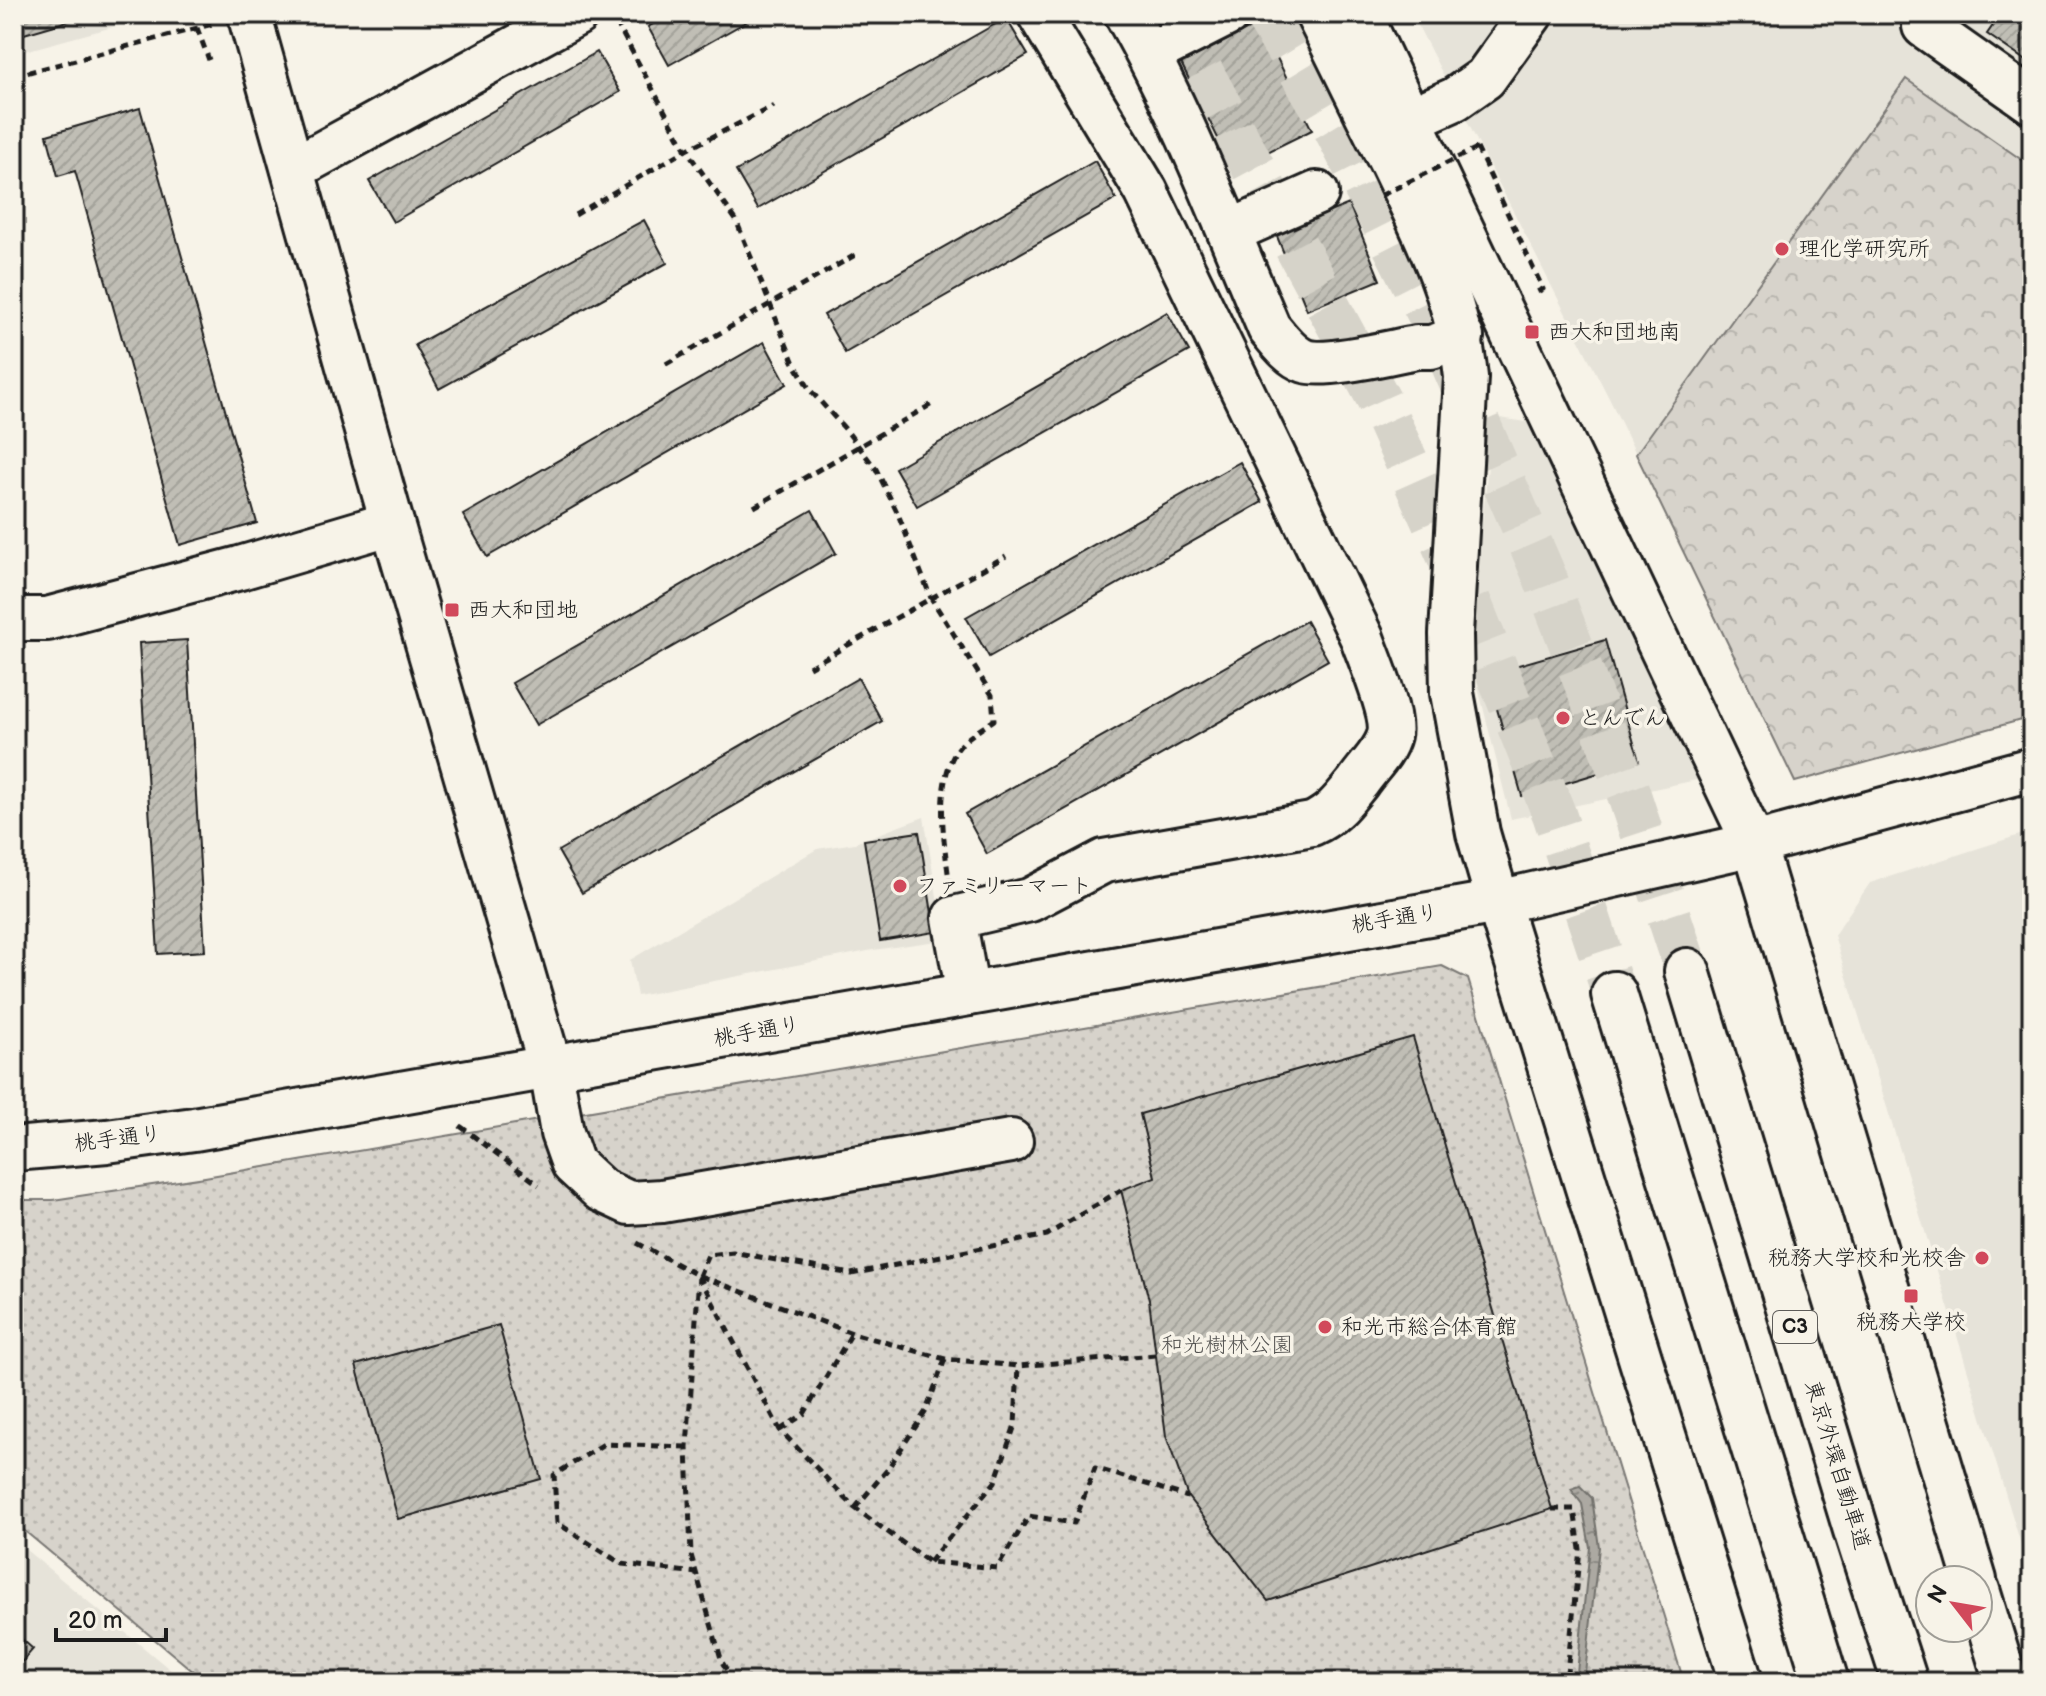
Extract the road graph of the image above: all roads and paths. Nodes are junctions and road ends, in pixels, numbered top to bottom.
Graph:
1 (249, 14) edge
2 (577, 14) edge
3 (612, 14) edge
4 (1039, 14) edge
5 (1126, 14) edge
6 (1228, 14) edge
7 (1317, 14) edge
8 (1360, 14) edge
9 (1531, 14) edge
10 (1932, 14) edge
11 (197, 28) junction
12 (1149, 54) junction
13 (209, 60) dead end
14 (14, 76) edge
15 (2032, 102) edge
16 (774, 106) dead end
17 (1424, 113) junction
18 (686, 150) junction
19 (1463, 161) dead end
20 (293, 169) junction
21 (14, 191) edge
22 (1317, 193) dead end
23 (1382, 195) dead end
24 (19, 208) dead end
25 (575, 215) dead end
26 (1229, 232) junction
27 (857, 254) dead end
28 (1543, 289) dead end
29 (771, 305) junction
30 (1462, 337) junction
31 (666, 364) dead end
32 (934, 403) dead end
33 (859, 447) junction
34 (754, 507) dead end
35 (392, 523) junction
36 (1006, 556) dead end
37 (931, 598) junction
38 (14, 619) edge
39 (809, 667) dead end
40 (2032, 769) edge
41 (1754, 844) junction
42 (1498, 902) junction
43 (954, 918) junction
44 (1687, 971) tunnel mouth
45 (968, 994) junction
46 (1614, 994) tunnel mouth
47 (551, 1069) junction
48 (460, 1126) dead end
49 (1011, 1141) dead end
50 (14, 1149) edge
51 (541, 1188) dead end
52 (1121, 1190) dead end
53 (632, 1241) dead end
54 (699, 1276) junction
55 (852, 1333) junction
56 (1156, 1355) dead end
57 (945, 1359) junction
58 (1018, 1366) junction
59 (780, 1430) junction
60 (687, 1447) junction
61 (1188, 1497) dead end
62 (855, 1508) junction
63 (1552, 1509) dead end
64 (929, 1562) junction
65 (1970, 1564) edge
66 (696, 1573) junction
67 (1994, 1643) edge
68 (734, 1682) edge
69 (1566, 1682) edge
70 (1741, 1682) edge
71 (1826, 1682) edge
72 (1905, 1682) edge
73 (2006, 1682) edge

1 - 11 path
1 - 20 street
2 - 20 street
3 - 18 path
4 - 43 street
5 - 12 street
6 - 12 street
7 - 30 street
8 - 17 street
9 - 17 street
10 - 15 street
11 - 13 path
11 - 14 path
12 - 26 street
16 - 18 path
17 - 19 path
17 - 41 street
18 - 25 path
18 - 29 path
20 - 35 street
21 - 24 path
22 - 26 street
23 - 28 path, bridge
26 - 30 street
27 - 29 path
29 - 31 path
29 - 33 path
30 - 42 street
32 - 33 path
33 - 34 path
33 - 37 path
35 - 38 street
35 - 47 street
36 - 37 path
37 - 39 path
37 - 43 path
40 - 41 street, 桃手通り
41 - 42 street, 桃手通り
41 - 65 street
42 - 45 street, 桃手通り
42 - 70 street
43 - 45 street
44 - 72 highway, 東京外環自動車道 / C3
45 - 47 street, 桃手通り
46 - 71 highway
47 - 49 street
47 - 50 street, 桃手通り
48 - 51 path
52 - 54 path
53 - 54 path
54 - 55 path
54 - 59 path
54 - 60 path
55 - 57 path
55 - 59 path
56 - 58 path
57 - 58 path
57 - 62 path
58 - 64 path
59 - 62 path
60 - 66 path
60 - 66 path
61 - 64 path
62 - 64 path
63 - 69 path
66 - 68 path
67 - 73 street

